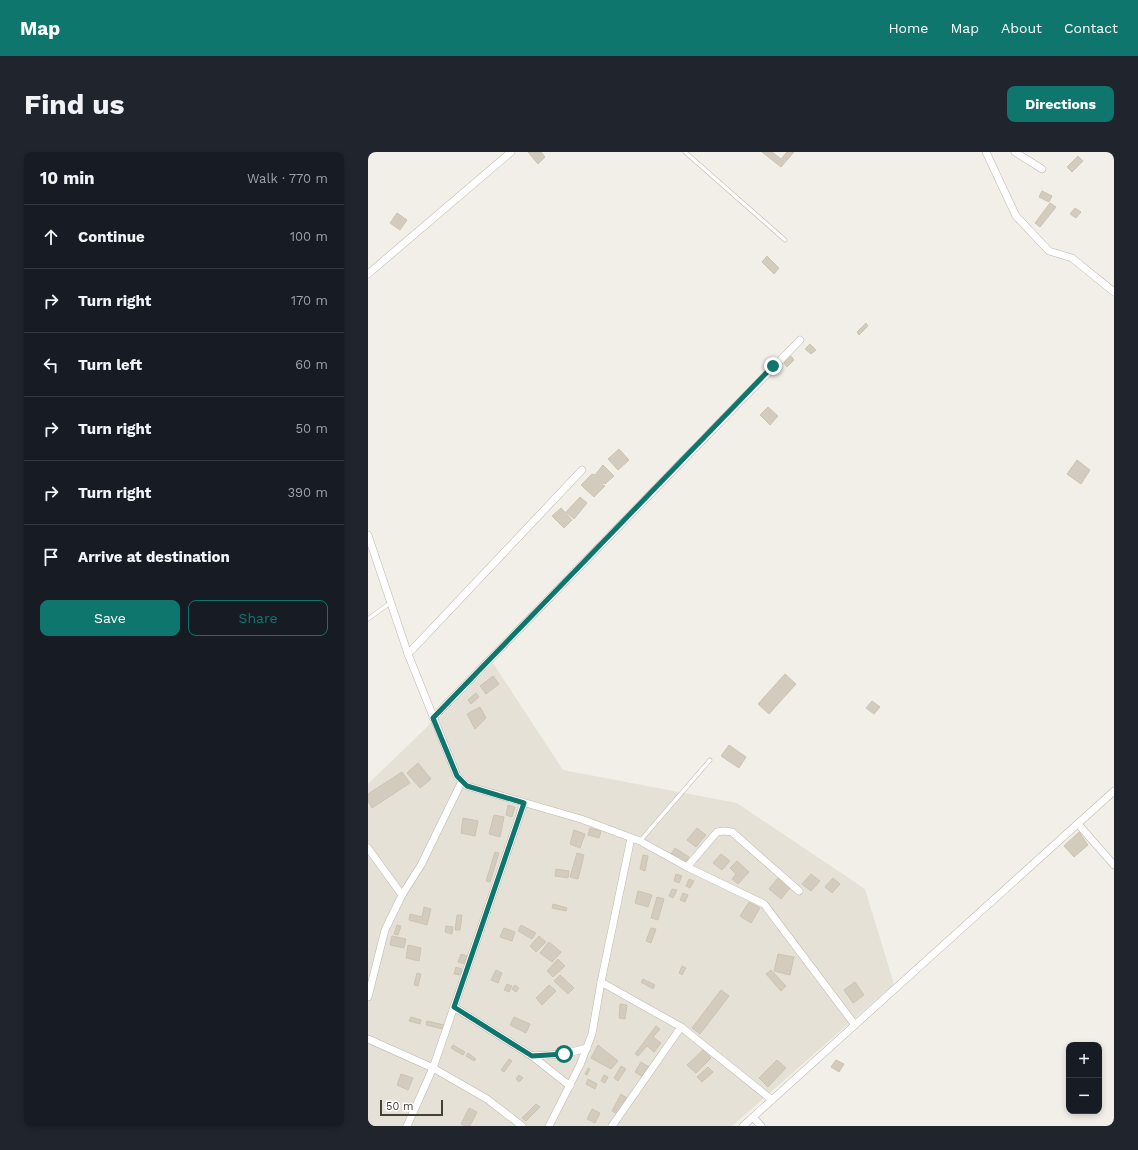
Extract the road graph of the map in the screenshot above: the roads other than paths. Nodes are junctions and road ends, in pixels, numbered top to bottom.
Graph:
1 (511, 152) edge
2 (685, 152) edge
3 (986, 152) edge
4 (1015, 152) edge
5 (1042, 169) dead end
6 (785, 240) dead end
7 (368, 274) edge
8 (1114, 292) edge
9 (800, 340) dead end
10 (582, 470) dead end
11 (368, 535) edge
12 (390, 603) junction
13 (368, 619) edge
14 (408, 654) junction
15 (433, 718) junction
16 (710, 760) dead end
17 (462, 781) junction
18 (1114, 791) edge
19 (524, 803) junction
20 (1078, 824) junction
21 (631, 838) junction
22 (640, 841) junction
23 (368, 848) edge
24 (1114, 866) edge
25 (687, 867) junction
26 (799, 891) dead end
27 (402, 895) junction
28 (601, 982) junction
29 (368, 997) edge
30 (454, 1007) junction
31 (855, 1025) junction
32 (681, 1027) junction
33 (368, 1039) edge
34 (587, 1048) junction
35 (532, 1056) junction
36 (433, 1068) junction
37 (570, 1086) junction
38 (772, 1100) junction
39 (753, 1117) junction
40 (407, 1126) edge
41 (522, 1126) edge
42 (549, 1126) edge
43 (612, 1126) edge
44 (743, 1126) edge
45 (761, 1126) edge

1 - 7 street
2 - 6 lane
3 - 8 street
4 - 5 street
9 - 15 street
10 - 14 street
11 - 12 street
12 - 13 lane
12 - 14 street
14 - 15 street
15 - 17 street
16 - 22 lane
17 - 19 street
17 - 27 street
18 - 20 street
19 - 21 street
19 - 30 street
20 - 24 street
20 - 31 street
21 - 22 street
21 - 28 street
22 - 25 street
23 - 27 street
25 - 26 street
25 - 31 street
27 - 29 street
28 - 32 street
28 - 34 street
30 - 35 street
30 - 36 street
31 - 38 street
32 - 38 street
32 - 43 street
33 - 36 street
34 - 35 street
34 - 37 street
35 - 37 street
36 - 40 street
36 - 41 street
37 - 42 street
38 - 39 street
39 - 44 street
39 - 45 street

